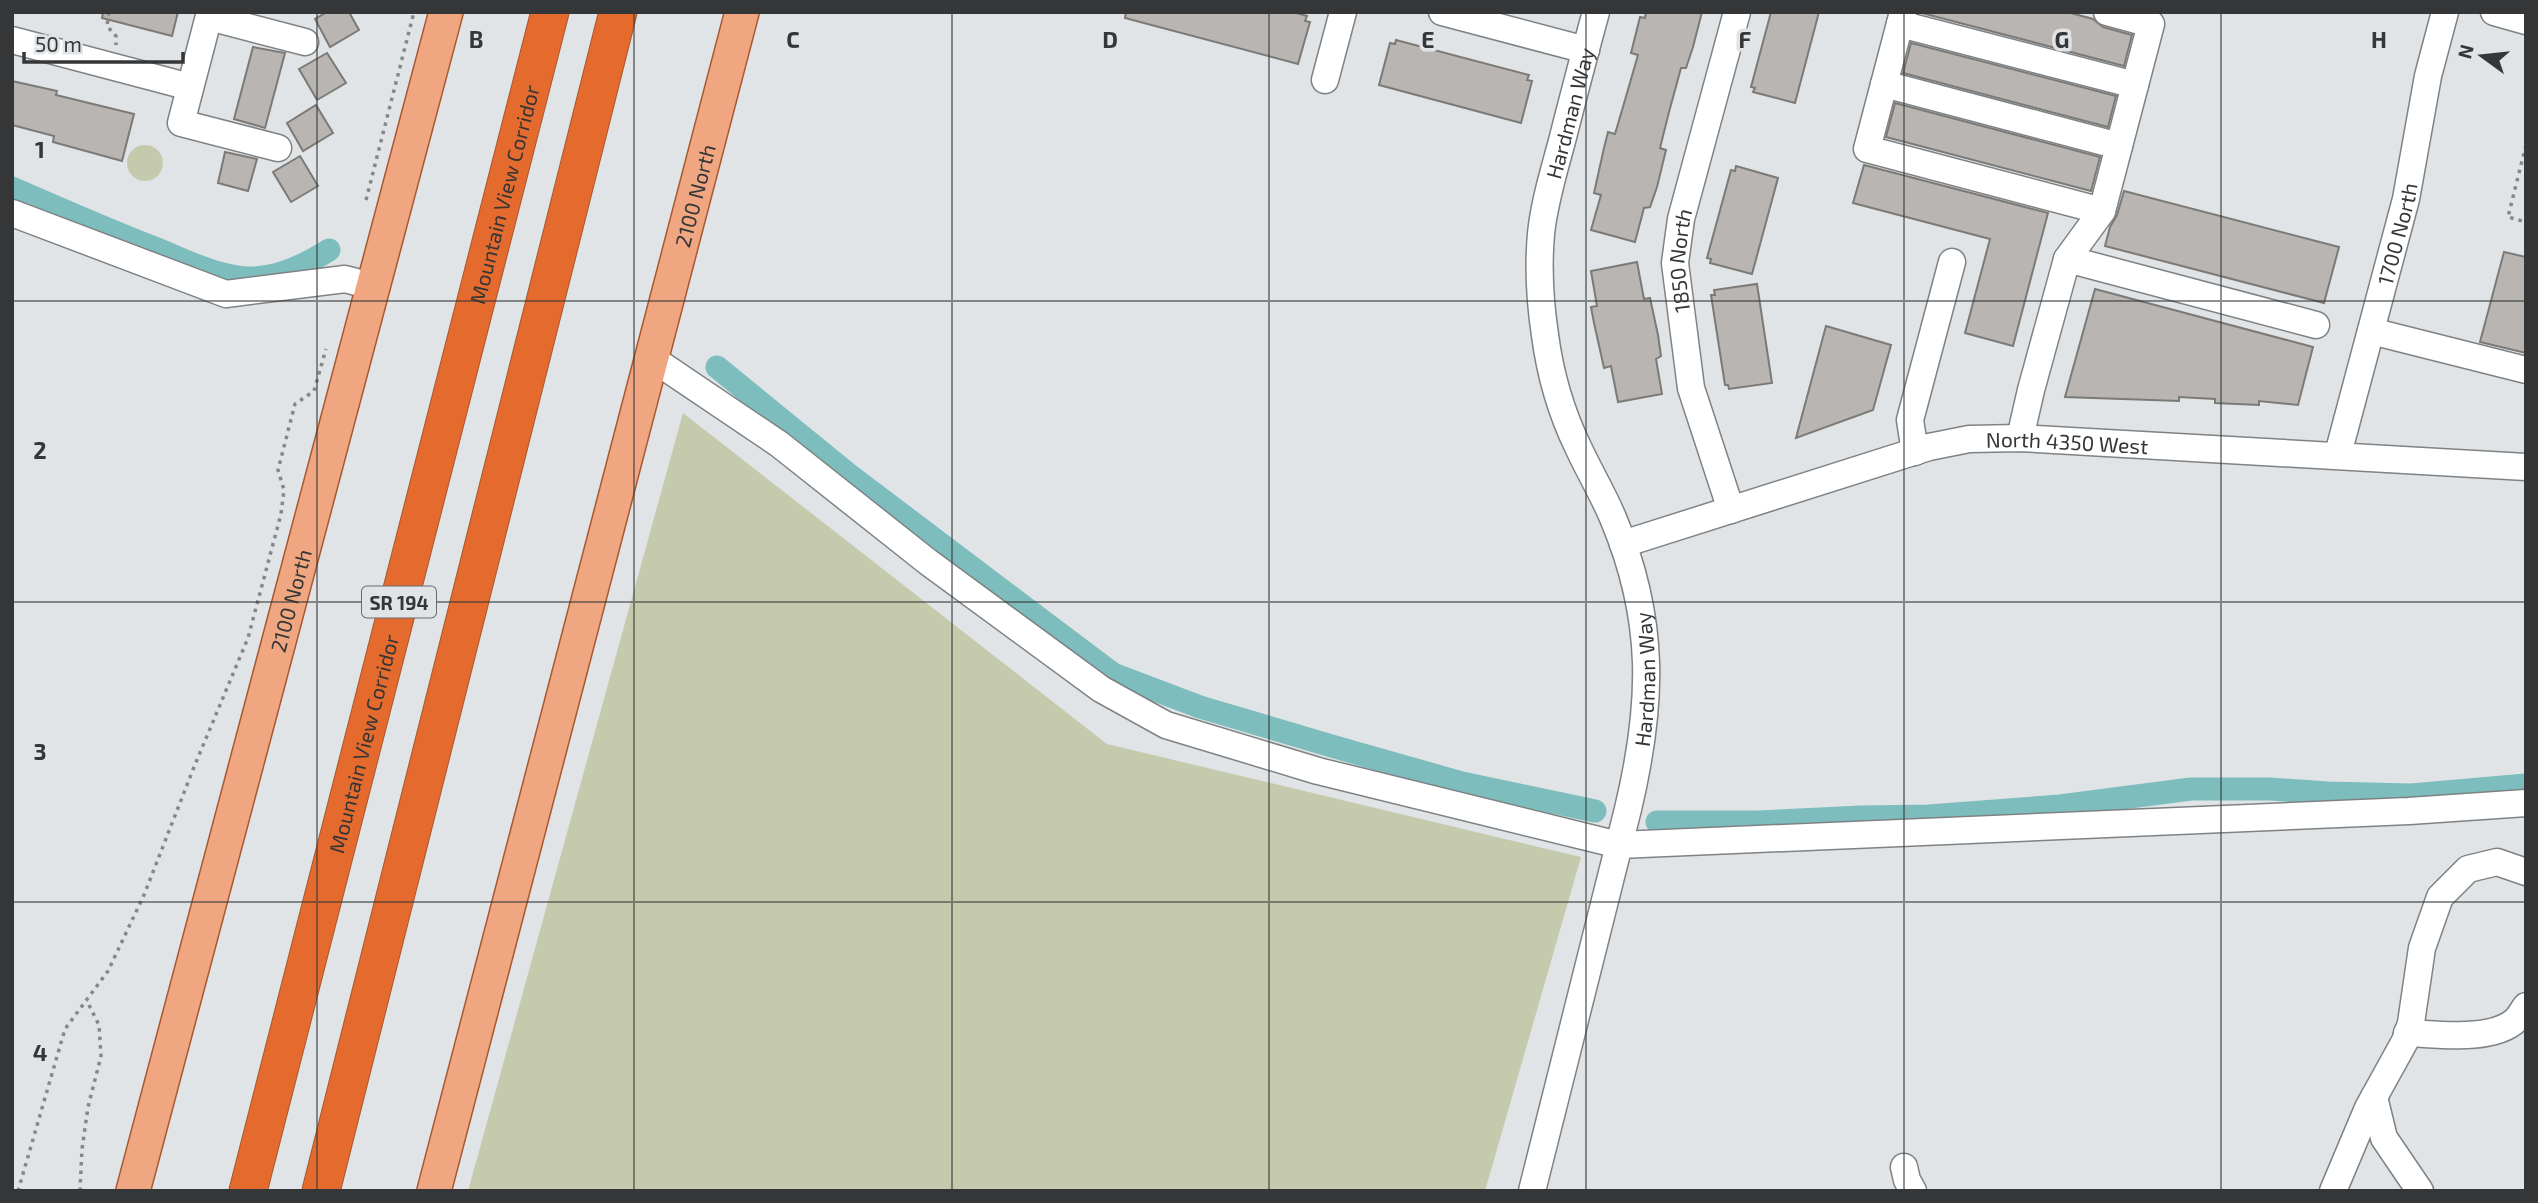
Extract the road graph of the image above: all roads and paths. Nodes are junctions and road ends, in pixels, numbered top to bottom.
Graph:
1 (109, 12) edge
2 (414, 12) edge
3 (446, 12) edge
4 (550, 12) edge
5 (618, 12) edge
6 (742, 12) edge
7 (1343, 12) edge
8 (1596, 12) edge
9 (1737, 12) edge
10 (2107, 12) edge
11 (2445, 12) edge
12 (2494, 12) edge
13 (209, 14) edge
14 (1457, 14) edge
15 (1901, 18) edge
16 (2526, 21) edge
17 (12, 40) edge
18 (305, 42) dead end
19 (1586, 50) junction
20 (113, 53) dead end
21 (1325, 80) dead end
22 (1884, 84) junction
23 (2135, 85) junction
24 (190, 87) junction
25 (2526, 145) edge
26 (2119, 146) junction
27 (278, 148) dead end
28 (365, 202) dead end
29 (2102, 211) junction
30 (12, 213) edge
31 (2526, 222) edge
32 (2067, 259) junction
33 (1952, 262) dead end
34 (375, 288) junction
35 (2316, 325) dead end
36 (2371, 331) junction
37 (327, 347) dead end
38 (650, 357) junction
39 (2526, 370) edge
40 (2020, 438) junction
41 (1915, 452) junction
42 (2338, 454) junction
43 (2526, 467) edge
44 (1731, 510) junction
45 (1623, 544) junction
46 (2526, 803) edge
47 (1619, 845) junction
48 (2526, 872) edge
49 (88, 1001) junction
50 (2526, 1006) edge
51 (2407, 1033) junction
52 (2374, 1097) junction
53 (18, 1191) edge
54 (80, 1191) edge
55 (133, 1191) edge
56 (248, 1191) edge
57 (321, 1191) edge
58 (434, 1191) edge
59 (1532, 1191) edge
60 (2333, 1191) edge
61 (2420, 1191) edge

1 - 20 path
2 - 28 path
3 - 34 main road, 2100 North
4 - 56 highway, Mountain View Corridor / SR 194
5 - 57 highway, SR 194
6 - 38 main road, 2100 North
7 - 21 street
8 - 19 street, Hardman Way
9 - 44 street, 1850 North
10 - 23 street
11 - 36 street, 1700 North
12 - 16 street
13 - 18 street
13 - 24 street
14 - 19 street
15 - 22 street
15 - 23 street
17 - 24 street
19 - 45 street, Hardman Way
22 - 26 street
22 - 29 street
23 - 26 street
24 - 27 street
25 - 31 path
26 - 29 street
29 - 32 street
30 - 34 street
32 - 35 street
32 - 40 street
33 - 41 street
34 - 55 main road, 2100 North
36 - 39 street
36 - 42 street, 1700 North
37 - 49 path
38 - 47 street
38 - 58 main road, 2100 North
40 - 41 street, North 4350 West
40 - 42 street, North 4350 West
41 - 44 street, North 4350 West
42 - 43 street, North 4350 West
44 - 45 street, North 4350 West
45 - 47 street, Hardman Way
46 - 47 street
47 - 59 street, Hardman Way
48 - 51 street
49 - 53 path
49 - 54 path
50 - 51 street
51 - 52 street
52 - 60 street
52 - 61 street

